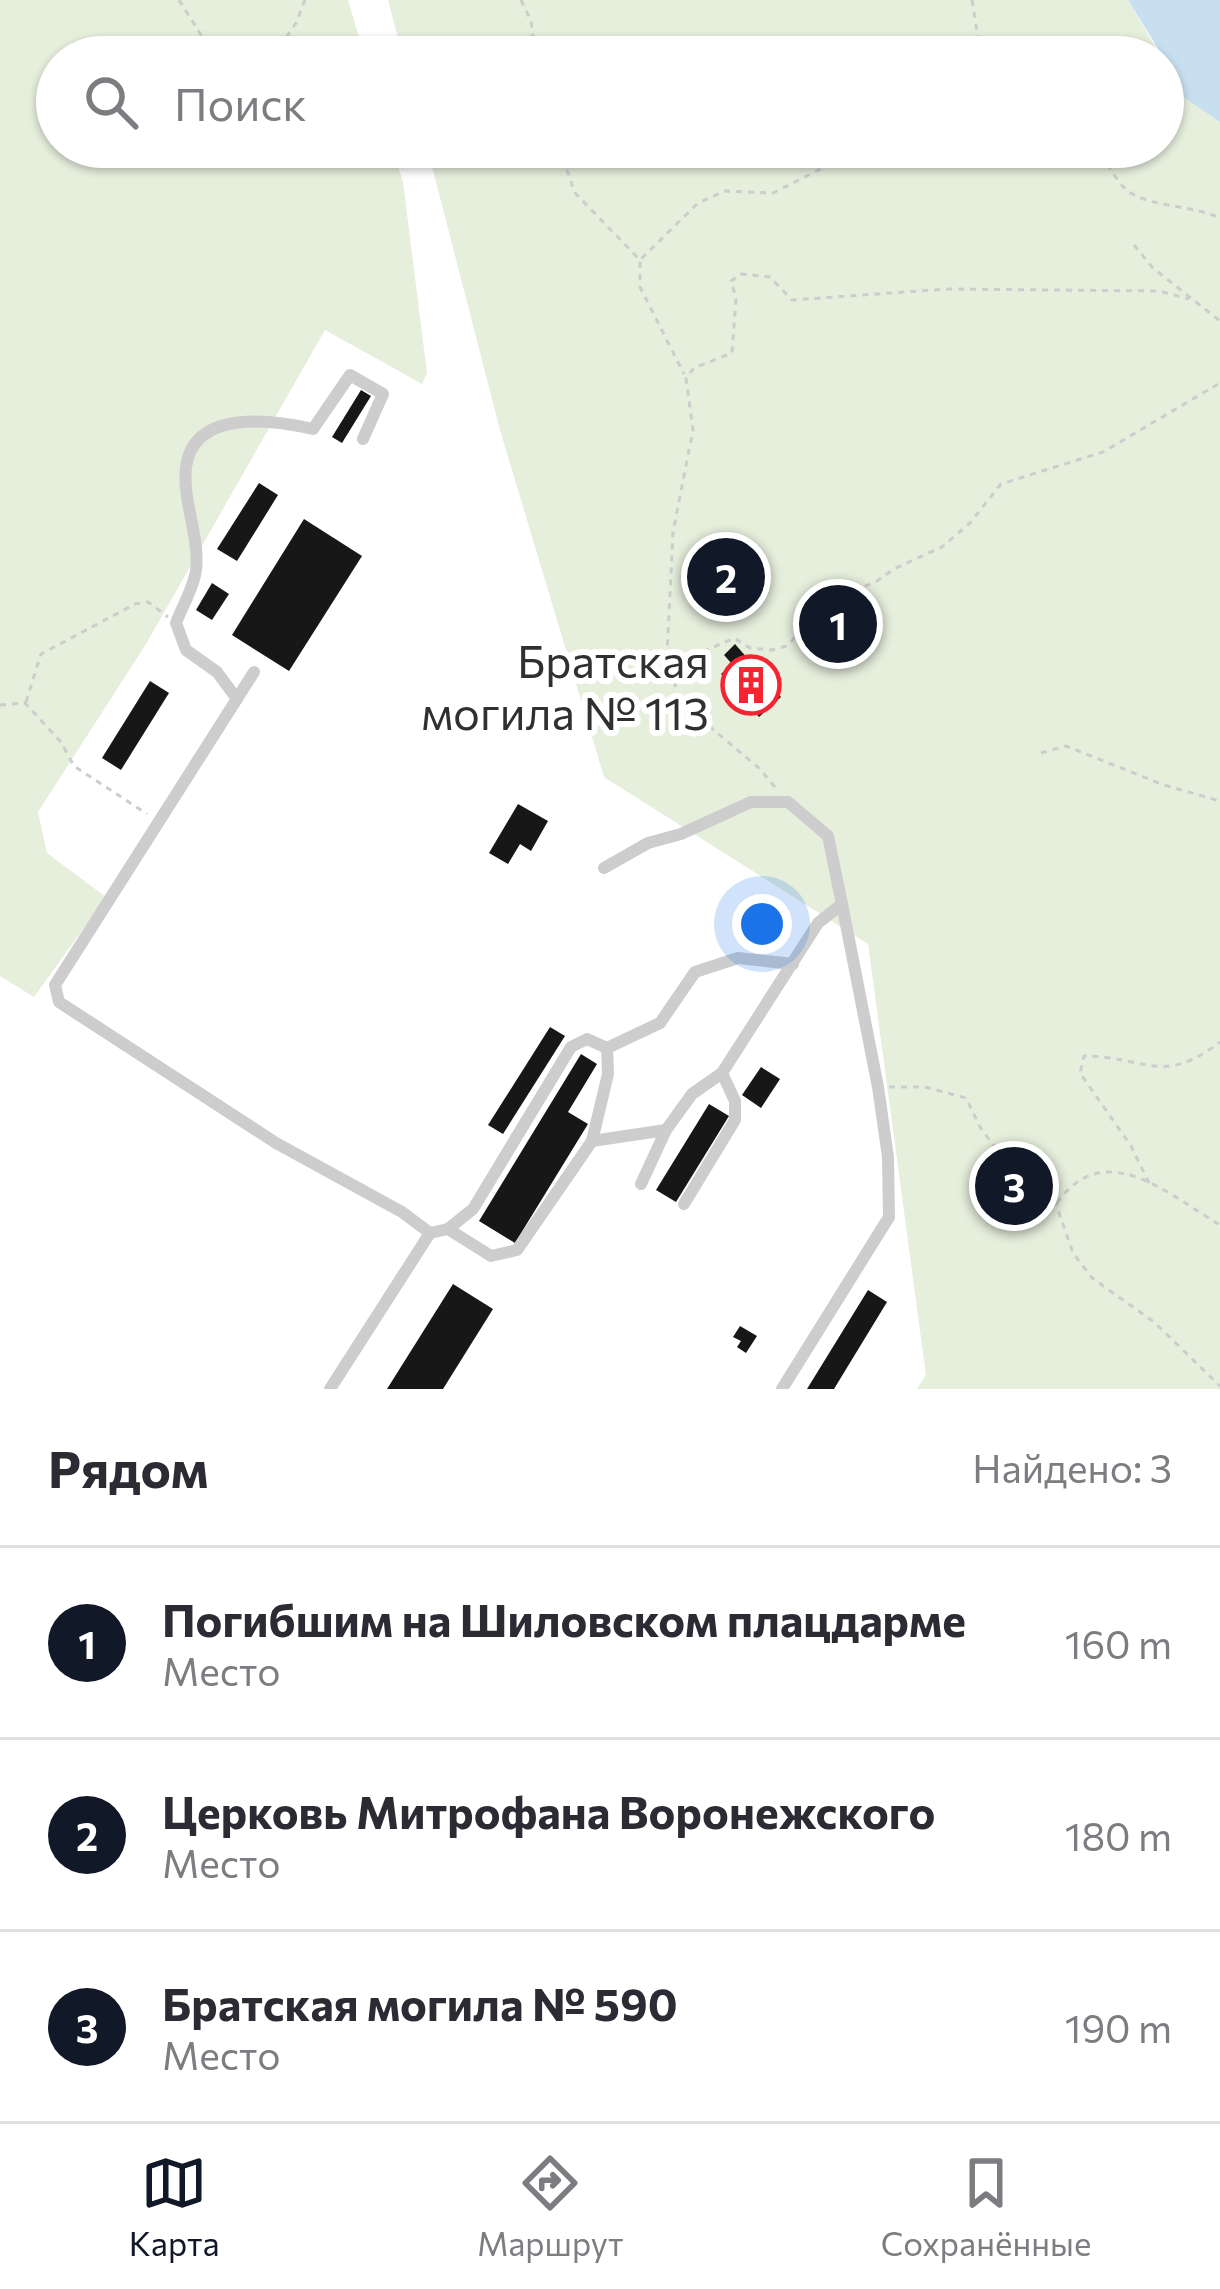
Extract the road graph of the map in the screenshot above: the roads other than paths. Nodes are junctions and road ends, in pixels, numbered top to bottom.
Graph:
1 (363, 439) dead end
2 (254, 672) dead end
3 (237, 699) junction
4 (604, 868) dead end
5 (842, 904) junction
6 (793, 964) junction
7 (607, 1048) junction
8 (722, 1073) junction
9 (666, 1130) junction
10 (592, 1141) junction
11 (641, 1184) dead end
12 (684, 1204) dead end
13 (448, 1229) junction
14 (430, 1233) junction
15 (330, 1389) edge
16 (782, 1389) edge

1 - 3 lane
2 - 3 lane
3 - 14 lane
4 - 5 lane
5 - 6 lane
5 - 16 lane
6 - 7 lane
6 - 8 lane
7 - 10 lane
7 - 13 lane
8 - 9 lane
8 - 12 lane
9 - 10 lane
9 - 11 lane
10 - 13 lane
13 - 14 lane
14 - 15 lane

